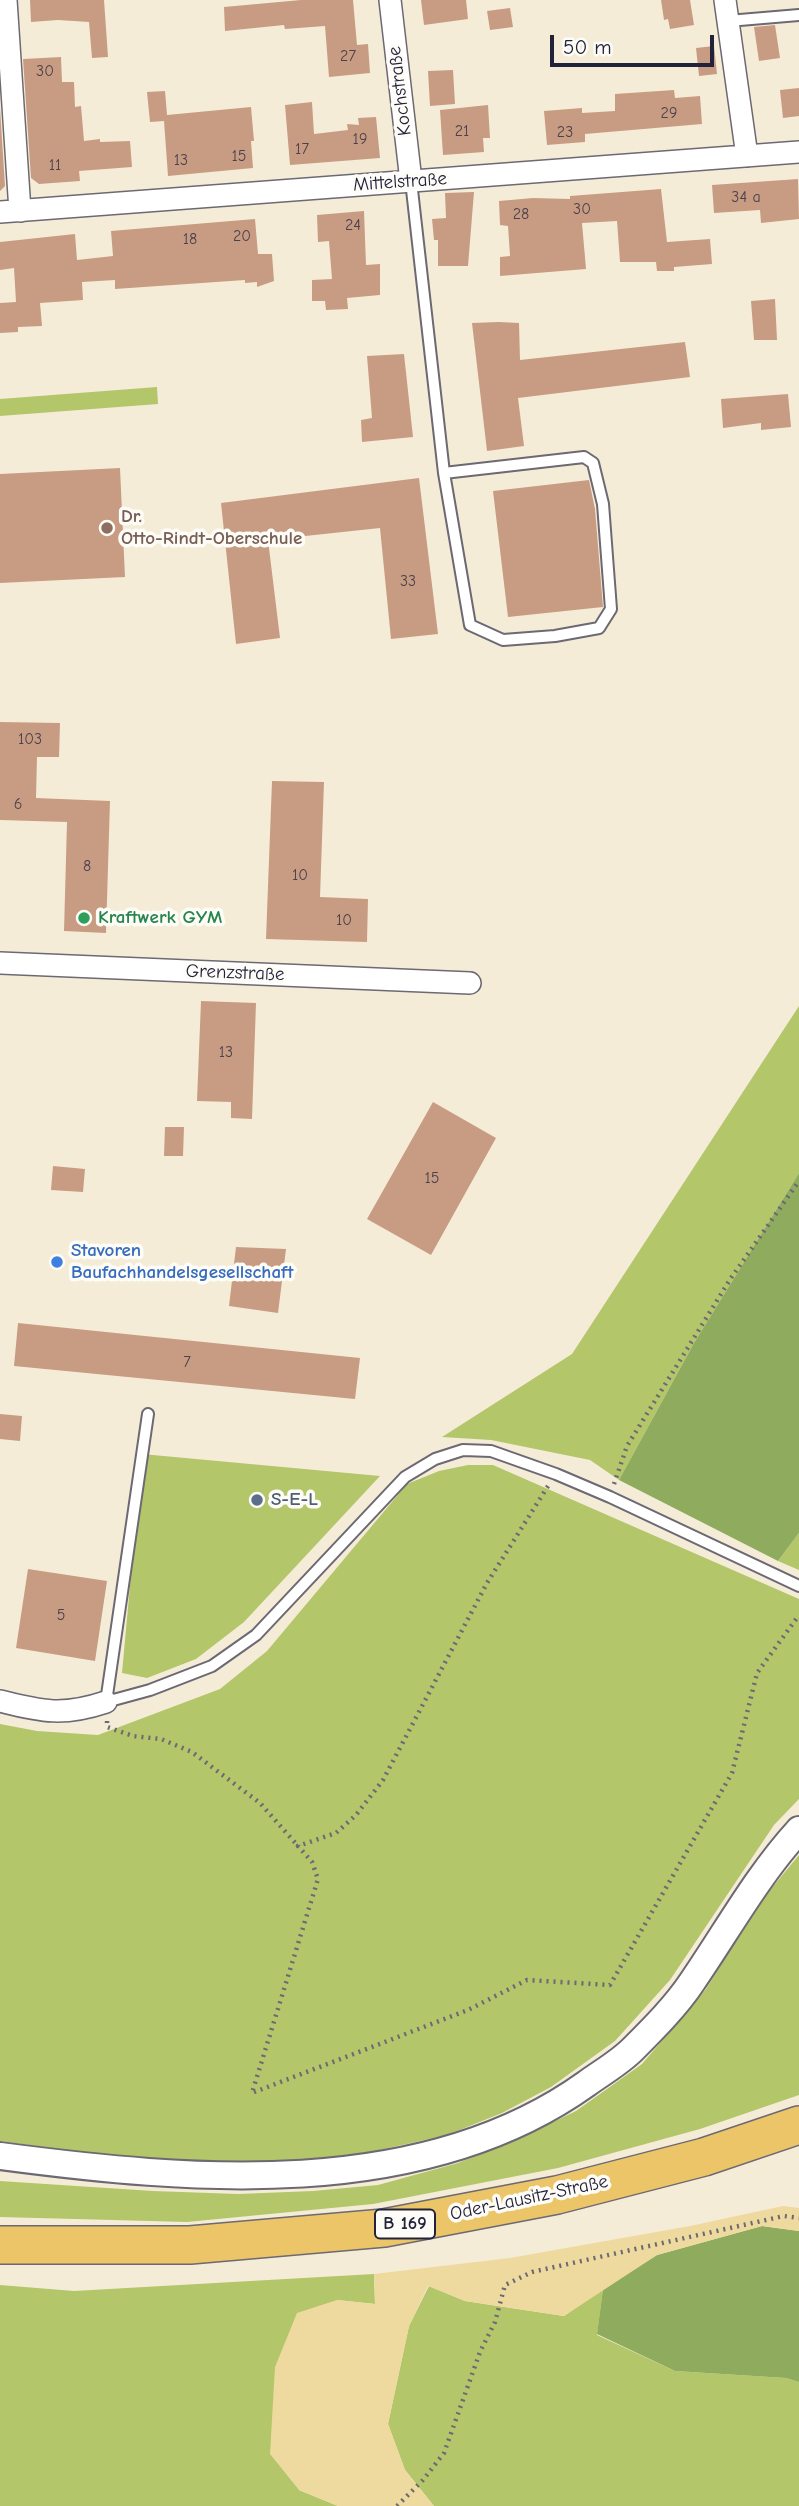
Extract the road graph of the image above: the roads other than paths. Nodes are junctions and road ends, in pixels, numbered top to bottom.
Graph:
1 (6, 0) edge
2 (390, 0) edge
3 (725, 0) edge
4 (799, 15) edge
5 (728, 22) junction
6 (799, 152) edge
7 (747, 156) junction
8 (411, 181) junction
9 (10, 211) edge
10 (444, 473) junction
11 (0, 963) edge
12 (470, 983) dead end
13 (148, 1414) dead end
14 (799, 1586) edge
15 (0, 1701) edge
16 (107, 1702) junction
17 (799, 1830) edge
18 (799, 2126) edge
19 (0, 2156) edge
20 (0, 2245) edge

1 - 9 street
2 - 8 street, Kochstraße
3 - 5 street
4 - 5 lane
5 - 7 street
6 - 7 street, Mittelstraße
7 - 8 street, Mittelstraße
8 - 9 street, Mittelstraße
8 - 10 lane
10 - 10 lane
11 - 12 street, Grenzstraße
13 - 16 lane
14 - 16 lane
15 - 16 street
17 - 19 street
18 - 20 highway, Oder-Lausitz-Straße / B 169

